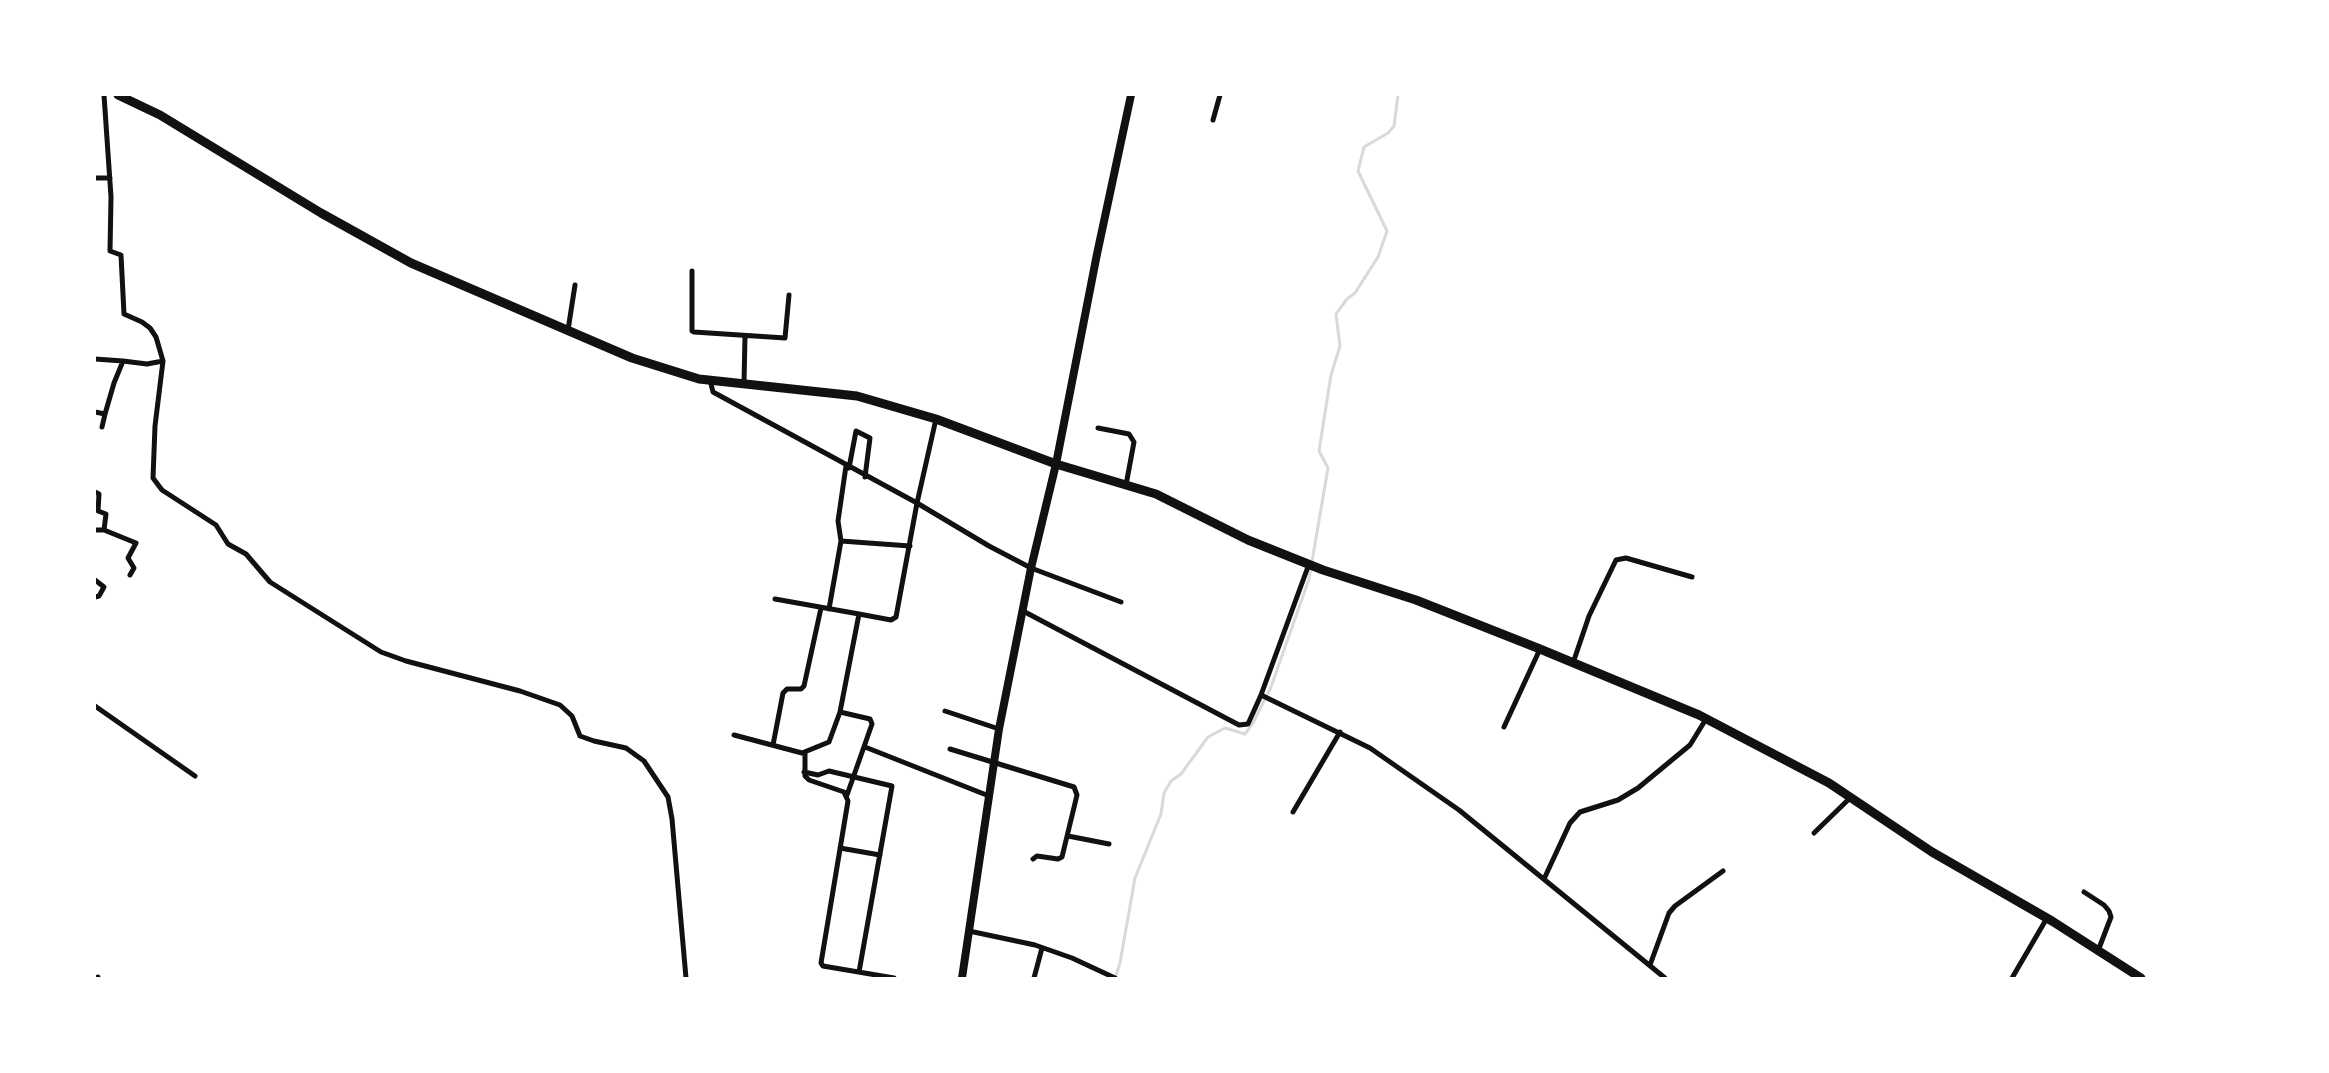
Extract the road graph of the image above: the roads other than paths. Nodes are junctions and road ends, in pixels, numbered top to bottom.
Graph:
1 (104, 95) edge
2 (118, 95) edge
3 (1131, 95) edge
4 (1220, 95) edge
5 (1213, 120) dead end
6 (95, 178) edge
7 (110, 178) junction
8 (692, 271) dead end
9 (575, 285) dead end
10 (789, 295) dead end
11 (568, 330) junction
12 (744, 336) junction
13 (95, 359) edge
14 (123, 361) junction
15 (163, 361) junction
16 (710, 380) junction
17 (744, 383) junction
18 (95, 412) edge
19 (105, 414) junction
20 (936, 419) junction
21 (102, 427) dead end
22 (1098, 428) dead end
23 (1056, 464) junction
24 (848, 467) junction
25 (865, 477) junction
26 (1126, 485) junction
27 (95, 492) edge
28 (917, 504) junction
29 (95, 530) edge
30 (104, 530) junction
31 (841, 541) junction
32 (910, 546) junction
33 (1309, 564) junction
34 (1031, 568) junction
35 (130, 576) dead end
36 (1692, 577) dead end
37 (95, 580) edge
38 (95, 597) edge
39 (775, 599) dead end
40 (1121, 602) dead end
41 (821, 608) junction
42 (830, 609) junction
43 (1023, 611) junction
44 (859, 614) junction
45 (1540, 649) junction
46 (1573, 663) junction
47 (1261, 695) junction
48 (95, 706) edge
49 (945, 711) dead end
50 (840, 712) junction
51 (1706, 719) junction
52 (1504, 727) dead end
53 (999, 729) junction
54 (1340, 732) junction
55 (734, 735) dead end
56 (773, 745) junction
57 (865, 747) junction
58 (950, 749) dead end
59 (805, 752) junction
60 (994, 764) junction
61 (804, 772) junction
62 (196, 776) dead end
63 (854, 776) junction
64 (847, 795) junction
65 (989, 796) junction
66 (1850, 798) junction
67 (1293, 812) dead end
68 (1814, 833) dead end
69 (1068, 836) junction
70 (1109, 844) dead end
71 (840, 848) junction
72 (880, 855) junction
73 (1033, 858) dead end
74 (1723, 871) dead end
75 (1544, 879) junction
76 (2084, 892) dead end
77 (2047, 918) junction
78 (969, 931) junction
79 (1042, 948) junction
80 (2098, 951) junction
81 (1650, 965) junction
82 (859, 972) junction
83 (686, 978) edge
84 (894, 978) edge
85 (962, 978) edge
86 (1034, 978) edge
87 (1115, 978) edge
88 (1665, 978) edge
89 (2012, 978) edge
90 (2141, 978) edge

1 - 7 street
2 - 11 main road
3 - 23 street
4 - 5 street
6 - 7 street
7 - 15 street
8 - 12 street
9 - 11 street
10 - 12 street
11 - 16 main road
12 - 17 street
13 - 14 street
14 - 15 street
14 - 19 street
15 - 83 street
16 - 17 main road
16 - 24 street
17 - 20 main road
18 - 19 street
19 - 21 street
20 - 23 main road
20 - 28 street
22 - 26 street
23 - 26 main road
23 - 34 street
24 - 25 street
24 - 25 street
24 - 31 street
25 - 28 street
26 - 33 main road
27 - 30 street
28 - 32 street
28 - 34 street
29 - 30 street
30 - 35 street
31 - 32 street
31 - 42 street
32 - 44 street
33 - 45 main road
33 - 47 street
34 - 40 street
34 - 43 street
36 - 46 street
37 - 38 street
39 - 41 street
41 - 42 street
41 - 56 street
42 - 44 street
43 - 47 street
43 - 53 street
44 - 50 street
45 - 46 main road
45 - 52 street
46 - 51 main road
47 - 54 street
48 - 62 street
49 - 53 street
50 - 57 street
50 - 59 street
51 - 66 main road
51 - 75 street
53 - 60 street
54 - 67 street
54 - 75 street
55 - 56 street
56 - 59 street
57 - 63 street
57 - 65 street
58 - 60 street
59 - 61 street
60 - 65 street
60 - 69 street
61 - 63 street
61 - 64 street
63 - 64 street
63 - 72 street
64 - 71 street
65 - 78 street
66 - 68 street
66 - 77 main road
69 - 70 street
69 - 73 street
71 - 72 street
71 - 82 street
72 - 82 street
74 - 81 street
75 - 81 street
76 - 80 street
77 - 80 main road
77 - 89 street
78 - 79 street
78 - 85 street
79 - 86 street
79 - 87 street
80 - 90 main road
81 - 88 street
82 - 84 street

